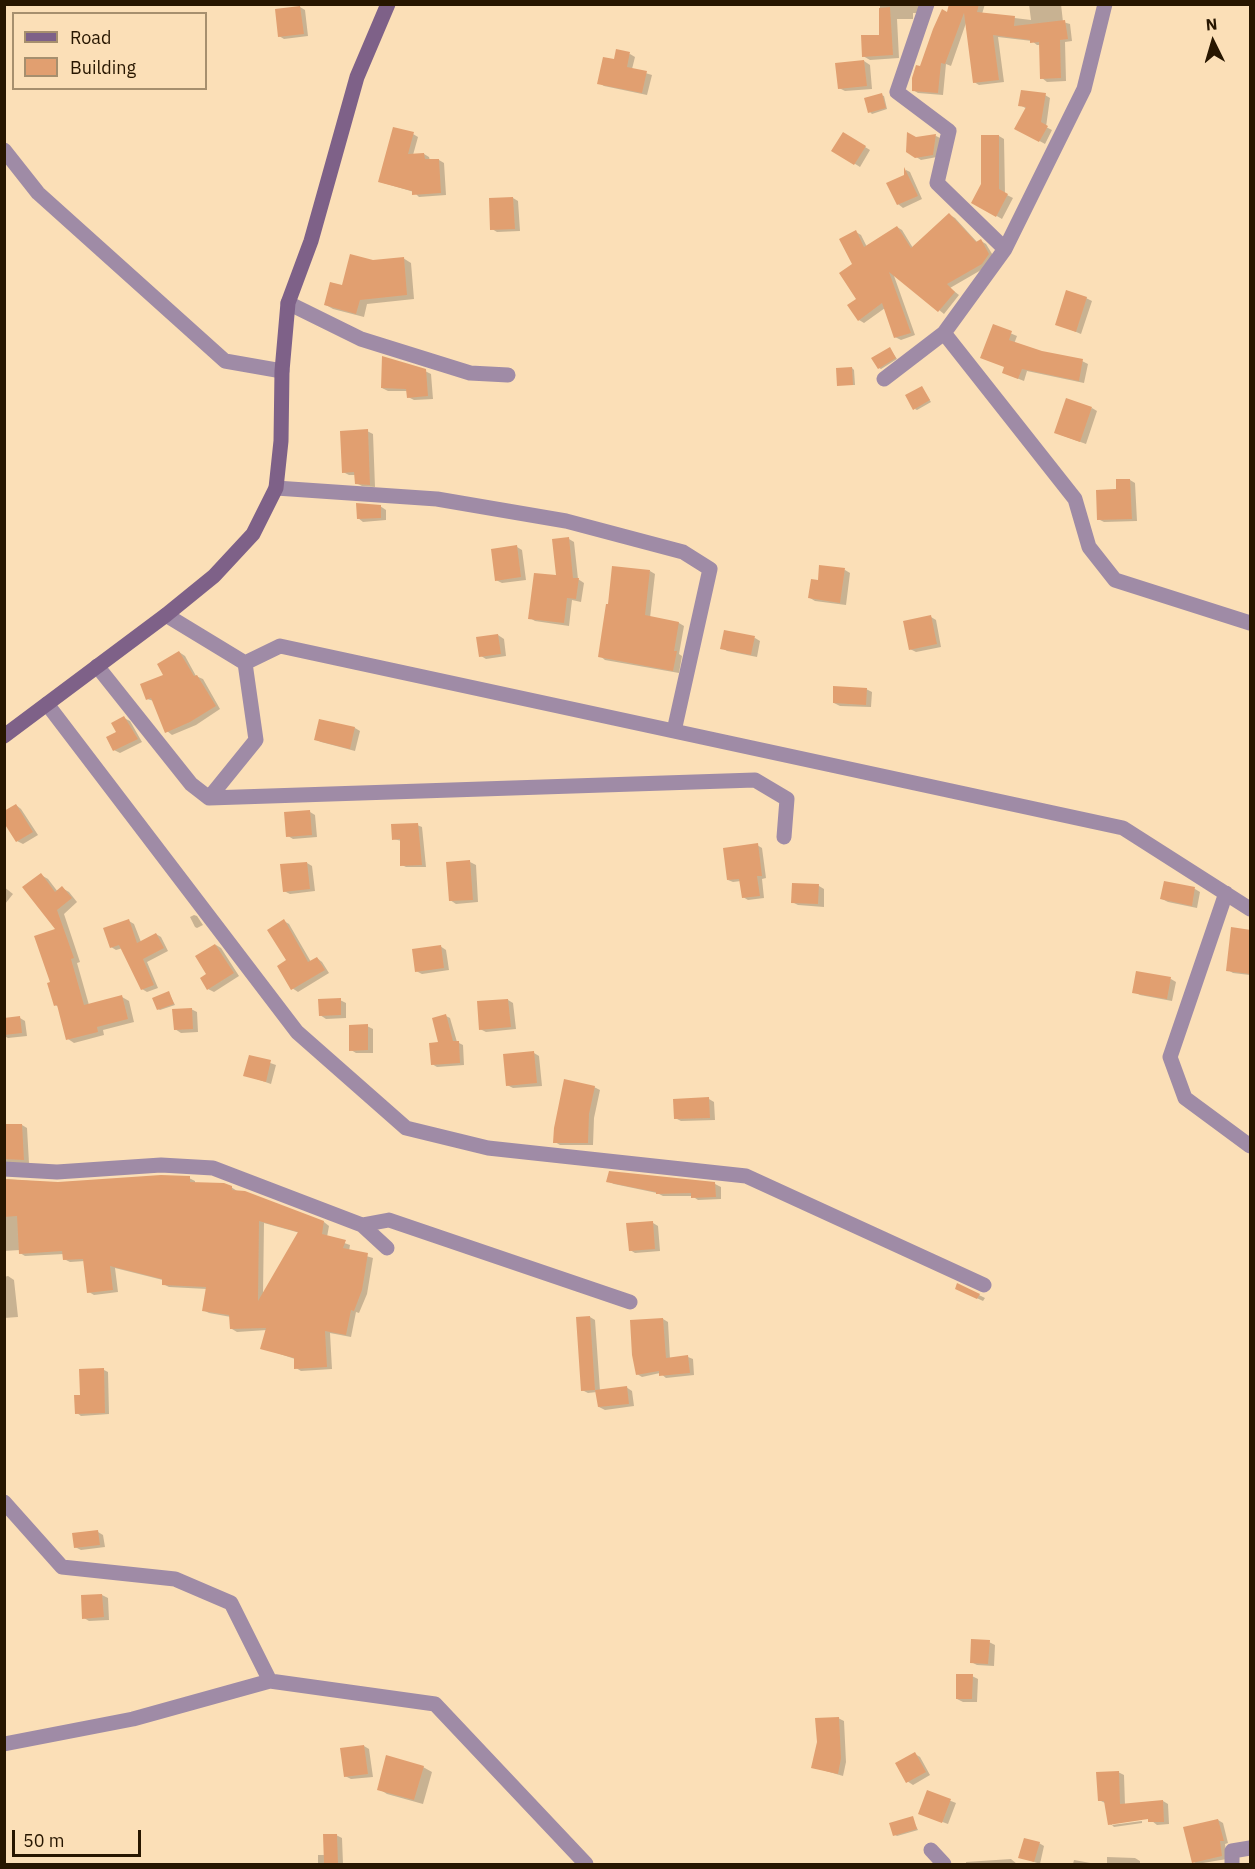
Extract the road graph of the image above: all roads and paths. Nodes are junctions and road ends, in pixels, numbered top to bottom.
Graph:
1 (388, 4) edge
2 (927, 4) edge
3 (1105, 4) edge
4 (4, 150) edge
5 (1005, 249) junction
6 (288, 303) junction
7 (944, 333) junction
8 (282, 370) junction
9 (508, 375) dead end
10 (884, 379) dead end
11 (276, 488) junction
12 (166, 615) junction
13 (1251, 623) edge
14 (245, 663) junction
15 (97, 666) junction
16 (47, 704) junction
17 (674, 731) junction
18 (4, 736) edge
19 (209, 798) junction
20 (784, 837) dead end
21 (1226, 893) junction
22 (1251, 909) edge
23 (1251, 1146) edge
24 (4, 1169) edge
25 (362, 1225) junction
26 (387, 1248) dead end
27 (984, 1285) dead end
28 (630, 1302) dead end
29 (4, 1502) edge
30 (270, 1682) junction
31 (4, 1744) edge
32 (1251, 1848) edge
33 (931, 1850) dead end
34 (586, 1864) edge
35 (944, 1864) edge
36 (1232, 1864) edge

1 - 6 main road
2 - 5 street
3 - 5 street
4 - 8 street
5 - 7 street
6 - 8 main road
6 - 9 street
7 - 10 street
7 - 13 street
8 - 11 main road
11 - 12 main road
11 - 17 street
12 - 14 street
12 - 15 main road
14 - 17 street
14 - 19 street
15 - 16 main road
15 - 19 street
16 - 18 main road
16 - 27 street
17 - 21 street
19 - 20 street
21 - 22 street
21 - 23 street
24 - 25 street
25 - 26 street
25 - 28 street
29 - 30 street
30 - 31 street
30 - 34 street
32 - 36 street
33 - 35 street

